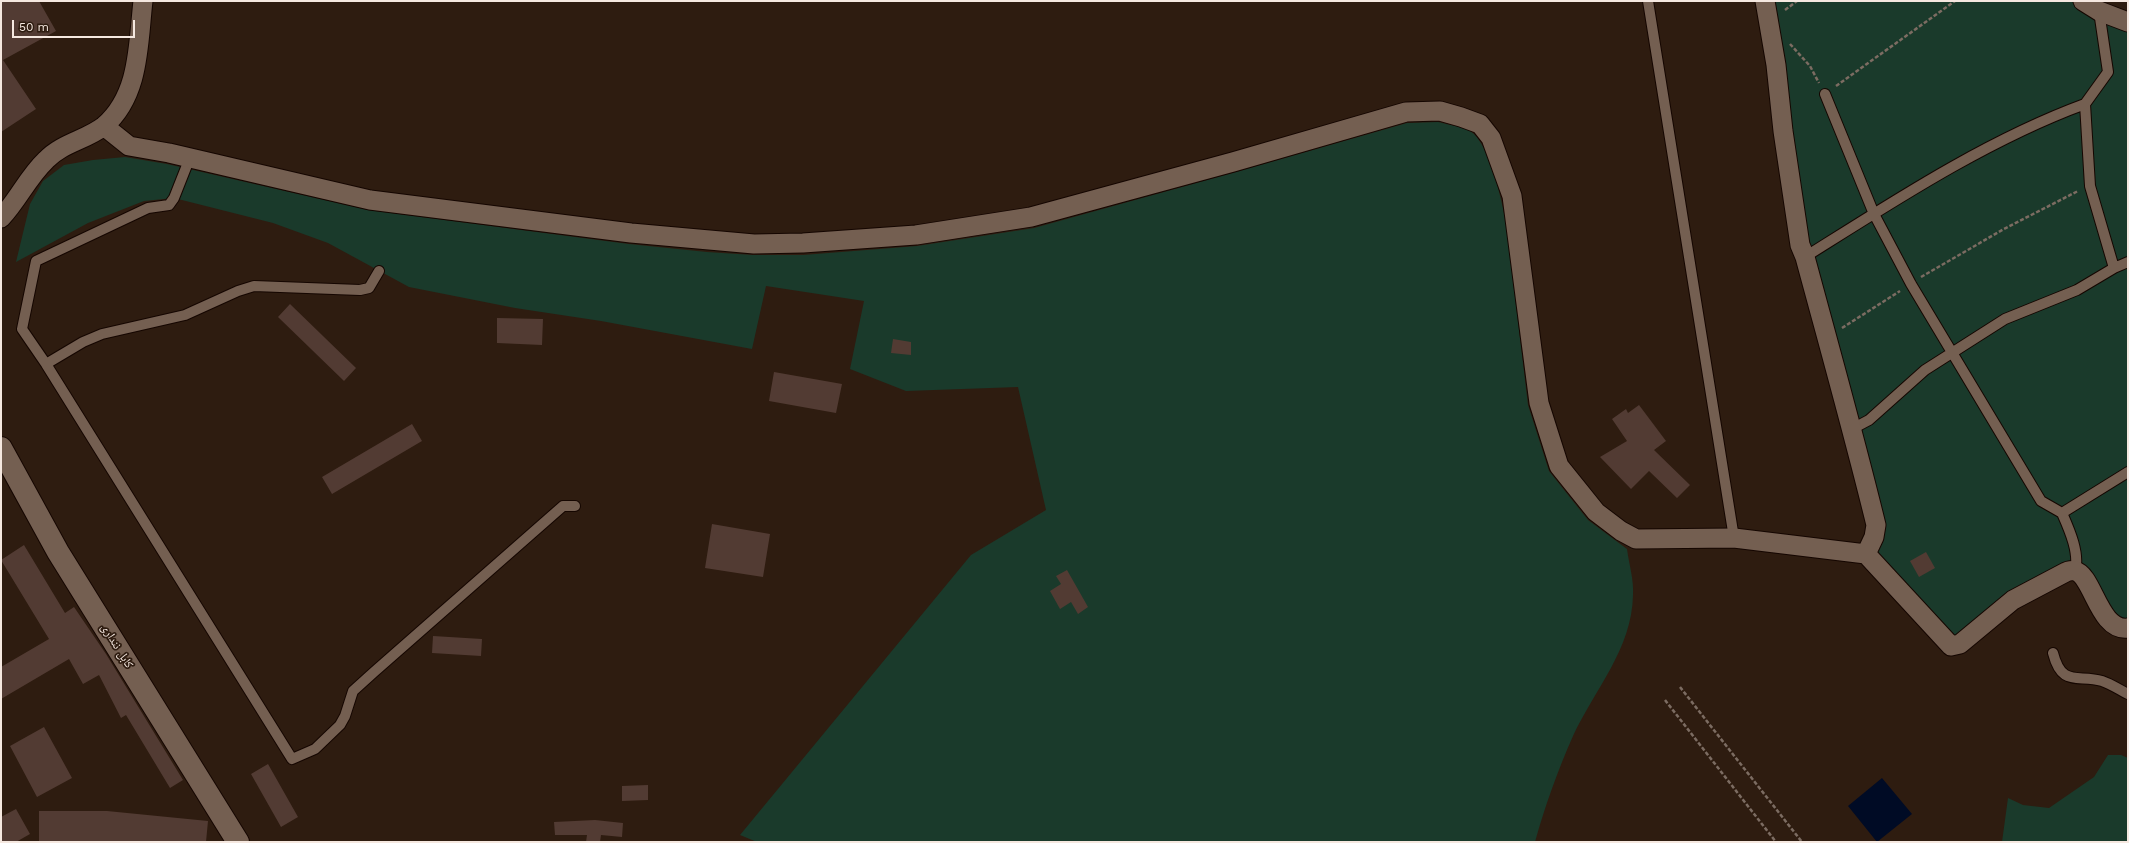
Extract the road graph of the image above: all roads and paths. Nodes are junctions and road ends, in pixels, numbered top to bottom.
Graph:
1 (143, 1) edge
2 (1648, 1) edge
3 (1765, 1) edge
4 (1956, 1) edge
5 (2083, 1) edge
6 (2099, 11) junction
7 (1770, 21) junction
8 (2128, 22) edge
9 (1825, 94) junction
10 (2085, 104) junction
11 (104, 126) junction
12 (189, 160) junction
13 (2090, 186) junction
14 (1874, 214) junction
15 (1, 218) edge
16 (1805, 257) junction
17 (2128, 262) edge
18 (2114, 268) junction
19 (378, 271) dead end
20 (1911, 284) junction
21 (1826, 337) junction
22 (1953, 352) junction
23 (46, 364) junction
24 (1852, 429) junction
25 (1, 448) edge
26 (2128, 472) edge
27 (575, 506) dead end
28 (2062, 513) junction
29 (1734, 538) junction
30 (1866, 554) junction
31 (2075, 571) junction
32 (2128, 628) edge
33 (2053, 653) dead end
34 (1680, 687) dead end
35 (2128, 694) edge
36 (1665, 700) dead end
37 (238, 842) edge
38 (1776, 842) edge
39 (1802, 842) edge

1 - 11 street
2 - 29 lane
3 - 7 street
4 - 9 path
5 - 6 street
6 - 8 street
6 - 10 lane
7 - 9 path
7 - 16 street
9 - 14 lane
10 - 13 lane
10 - 14 lane
11 - 12 street
11 - 15 street
12 - 23 lane
12 - 29 street
13 - 18 lane
13 - 20 path
14 - 16 lane
14 - 20 lane
16 - 21 street
17 - 18 lane
18 - 22 lane
19 - 23 lane
20 - 21 path
20 - 22 lane
21 - 24 street
22 - 24 lane
22 - 28 lane
23 - 27 lane
24 - 30 street
25 - 37 street, کابل ننداری
26 - 28 lane
28 - 31 lane
29 - 30 street
30 - 31 street
31 - 32 street
33 - 35 lane
34 - 39 path
36 - 38 path

